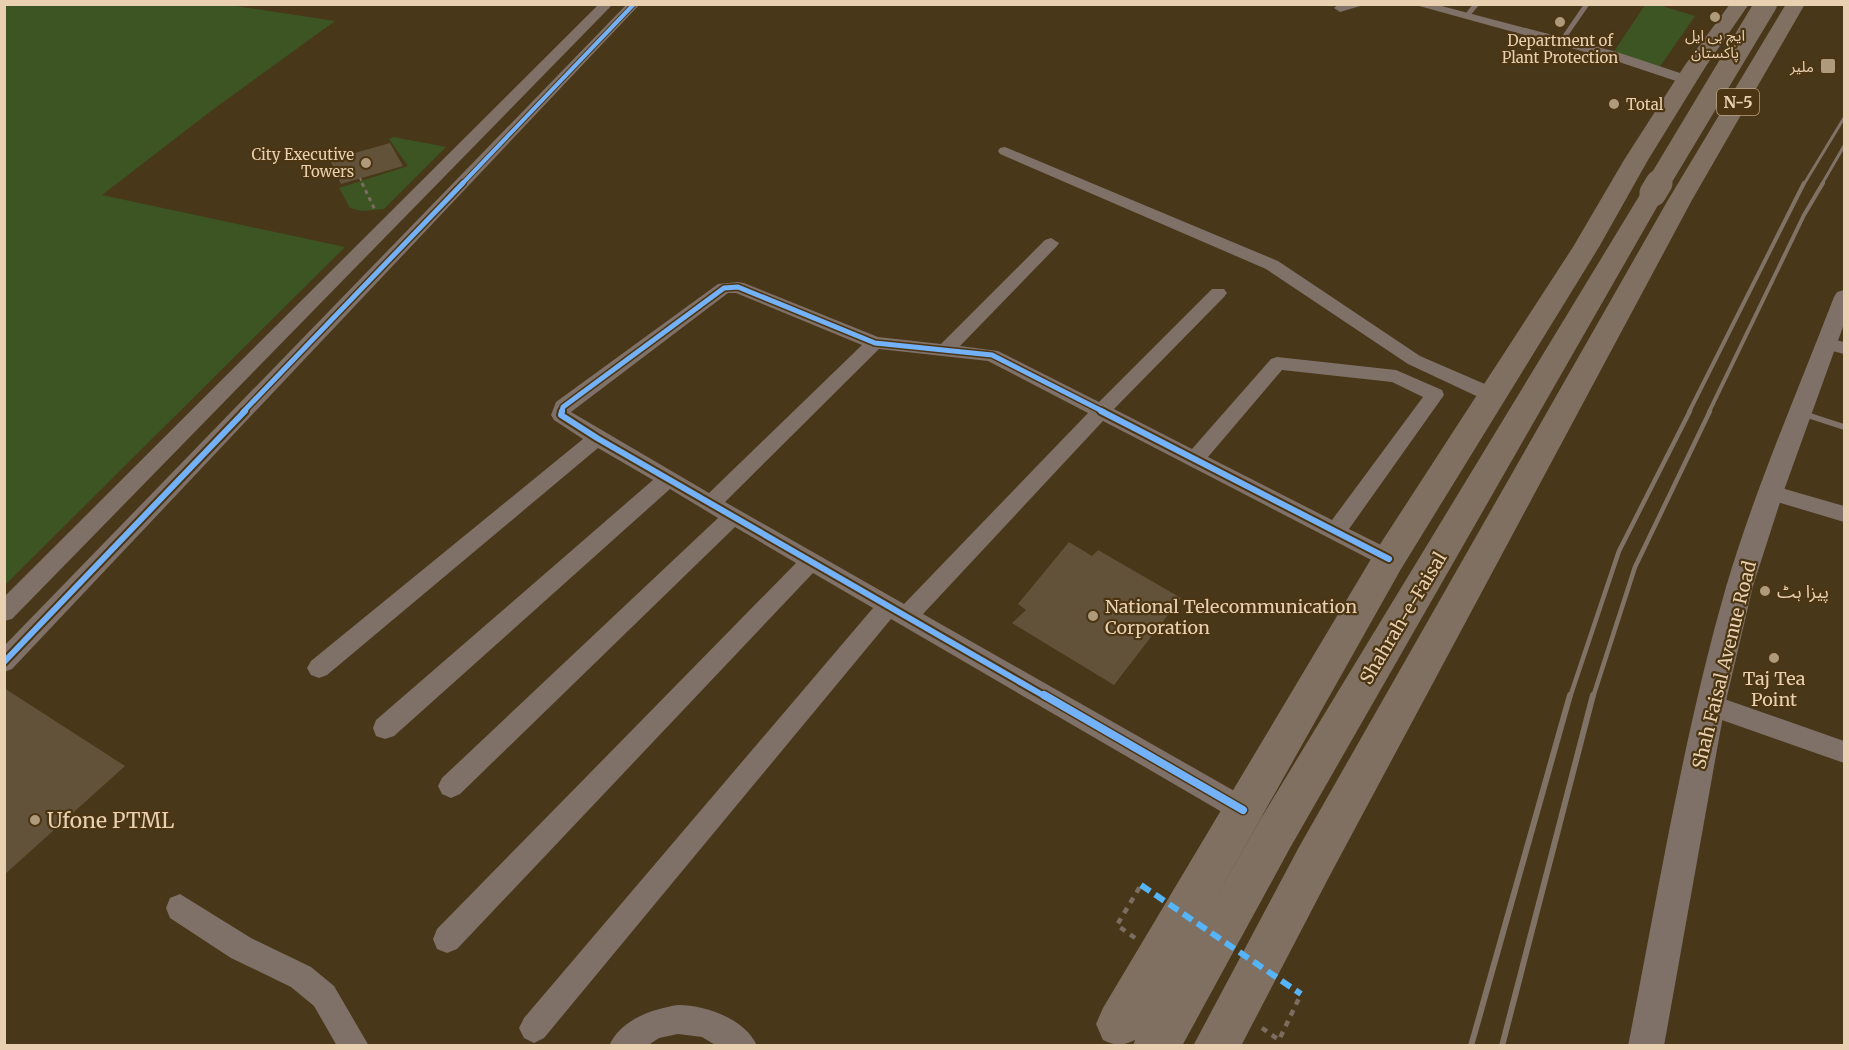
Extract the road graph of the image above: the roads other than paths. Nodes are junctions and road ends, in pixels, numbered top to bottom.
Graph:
1 (607, 4) edge
2 (634, 4) edge
3 (1361, 4) edge
4 (1418, 4) edge
5 (1477, 4) edge
6 (1587, 4) edge
7 (1766, 4) edge
8 (1796, 4) edge
9 (1340, 8) dead end
10 (1738, 8) edge
11 (1466, 17) junction
12 (1783, 26) junction
13 (1561, 42) junction
14 (550, 62) junction
15 (576, 65) junction
16 (1687, 80) junction
17 (1005, 151) dead end
18 (1666, 196) junction
19 (1051, 243) dead end
20 (1218, 292) dead end
21 (1845, 297) edge
22 (874, 343) junction
23 (1836, 346) edge
24 (945, 349) junction
25 (238, 376) junction
26 (272, 383) junction
27 (1494, 396) junction
28 (1101, 411) junction
29 (1801, 412) junction
30 (1845, 428) edge
31 (597, 438) junction
32 (1195, 459) junction
33 (668, 479) junction
34 (1771, 492) junction
35 (711, 503) junction
36 (1845, 514) edge
37 (733, 516) junction
38 (1335, 532) junction
39 (1389, 558) junction
40 (811, 561) junction
41 (897, 611) junction
42 (4, 612) edge
43 (4, 662) edge
44 (319, 668) dead end
45 (1710, 705) junction
46 (385, 728) dead end
47 (1845, 752) edge
48 (451, 786) dead end
49 (1243, 810) junction
50 (180, 908) dead end
51 (447, 939) dead end
52 (534, 1028) dead end
53 (1126, 1038) edge
54 (354, 1046) edge
55 (624, 1046) edge
56 (742, 1046) edge
57 (1216, 1046) edge
58 (1646, 1046) edge

1 - 14 street
2 - 15 street
3 - 9 street
4 - 11 street
5 - 11 lane
6 - 13 lane
7 - 18 highway, N-5, bridge
8 - 12 highway, N-5
10 - 12 highway
10 - 16 highway
11 - 13 street
12 - 18 highway, N-5
13 - 16 street
14 - 15 street
14 - 25 street
15 - 26 street
16 - 27 highway
17 - 27 street
18 - 53 highway, Shahrah-e-Faisal
18 - 57 highway, Shahrah-e-Faisal
19 - 24 street
20 - 28 street
21 - 23 street, Shah Faisal Avenue Road
22 - 24 street
22 - 31 street
22 - 35 street
23 - 29 street, Shah Faisal Avenue Road
24 - 28 street
25 - 26 street
25 - 42 street
26 - 43 street
27 - 39 highway
28 - 32 street
28 - 41 street
29 - 30 lane
29 - 34 street, Shah Faisal Avenue Road
31 - 33 street
31 - 44 street
32 - 38 street
32 - 38 street
33 - 35 street
33 - 46 street
34 - 36 street
34 - 45 street, Shah Faisal Avenue Road
35 - 37 street
37 - 40 street
37 - 48 street
38 - 39 street
39 - 49 highway
40 - 41 street
40 - 51 street
41 - 49 street
41 - 52 street
45 - 47 street
45 - 58 street, Shah Faisal Avenue Road
49 - 53 highway
50 - 54 street
55 - 56 street

